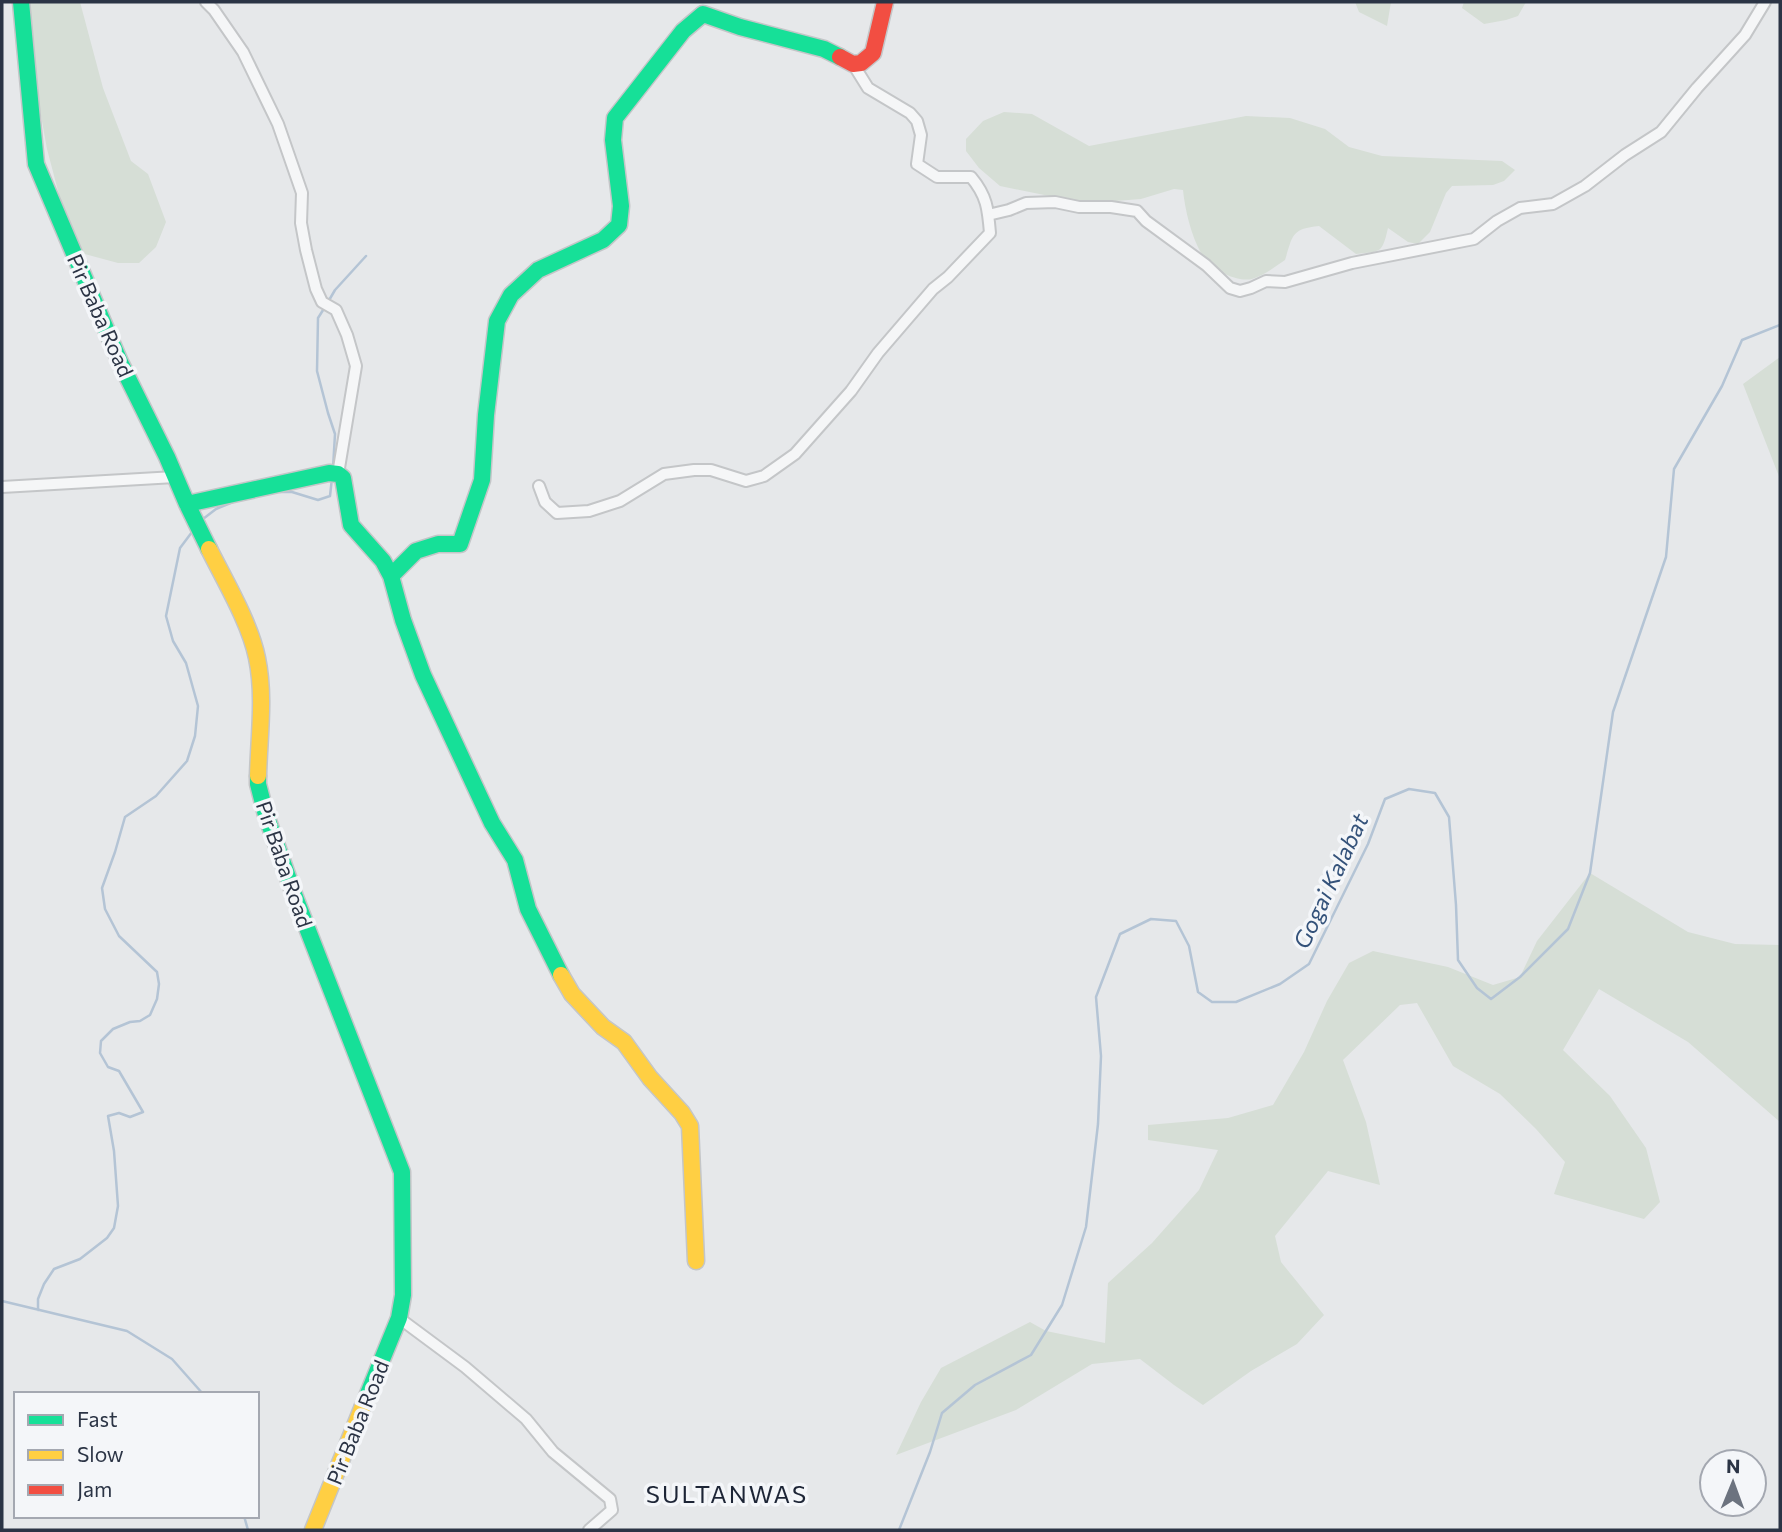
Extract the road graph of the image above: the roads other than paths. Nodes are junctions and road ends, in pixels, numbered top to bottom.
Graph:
1 (21, 2) edge
2 (206, 2) edge
3 (885, 2) edge
4 (1765, 2) edge
5 (699, 9) edge
6 (853, 64) junction
7 (988, 215) junction
8 (337, 474) junction
9 (176, 477) junction
10 (539, 486) dead end
11 (2, 487) edge
12 (187, 504) junction
13 (391, 576) junction
14 (695, 1261) dead end
15 (400, 1318) junction
16 (313, 1530) edge
17 (589, 1530) edge

1 - 9 street, Pir Baba Road
2 - 8 street
3 - 6 street
4 - 7 street
5 - 6 street
5 - 13 street
6 - 7 street
7 - 10 street
8 - 12 street
8 - 13 street
9 - 11 street
9 - 12 street, Pir Baba Road
12 - 15 street, Pir Baba Road
13 - 14 street
15 - 16 street, Pir Baba Road
15 - 17 street

